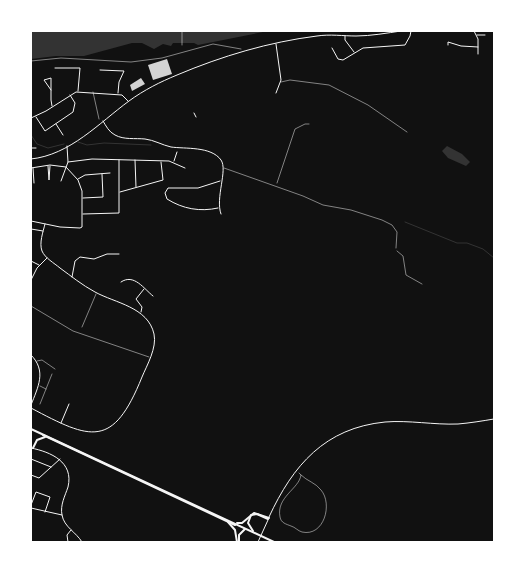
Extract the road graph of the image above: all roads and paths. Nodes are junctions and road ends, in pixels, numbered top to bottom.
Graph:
1 (182, 31) edge
2 (401, 31) edge
3 (411, 31) edge
4 (474, 31) edge
5 (476, 35) junction
6 (485, 35) dead end
7 (345, 36) junction
8 (276, 43) junction
9 (182, 45) dead end
10 (448, 45) dead end
11 (332, 48) dead end
12 (478, 48) junction
13 (243, 49) dead end
14 (481, 49) dead end
15 (354, 52) junction
16 (478, 54) dead end
17 (31, 61) edge
18 (55, 68) dead end
19 (100, 70) dead end
20 (281, 82) junction
21 (51, 90) junction
22 (78, 91) junction
23 (93, 92) junction
24 (276, 93) dead end
25 (118, 94) junction
26 (70, 95) junction
27 (128, 102) junction
28 (52, 107) junction
29 (194, 113) dead end
30 (36, 117) junction
31 (196, 117) dead end
32 (31, 118) edge
33 (99, 119) dead end
34 (103, 121) junction
35 (55, 124) junction
36 (309, 124) dead end
37 (407, 132) dead end
38 (63, 135) dead end
39 (67, 146) junction
40 (31, 148) edge
41 (36, 148) dead end
42 (177, 152) dead end
43 (31, 159) edge
44 (119, 159) junction
45 (135, 160) junction
46 (161, 161) junction
47 (68, 162) junction
48 (174, 162) junction
49 (50, 165) junction
50 (48, 166) junction
51 (66, 166) junction
52 (32, 168) edge
53 (185, 168) dead end
54 (222, 168) junction
55 (102, 174) junction
56 (110, 174) dead end
57 (78, 180) junction
58 (61, 181) dead end
59 (221, 181) junction
60 (34, 183) dead end
61 (276, 186) junction
62 (136, 187) junction
63 (120, 192) junction
64 (83, 198) junction
65 (219, 208) junction
66 (83, 214) junction
67 (221, 214) dead end
68 (31, 220) edge
69 (45, 224) junction
70 (31, 229) edge
71 (44, 231) junction
72 (396, 248) joint
73 (119, 254) dead end
74 (47, 258) junction
75 (31, 261) edge
76 (39, 265) junction
77 (71, 277) junction
78 (31, 280) edge
79 (121, 282) dead end
80 (422, 284) dead end
81 (145, 288) junction
82 (96, 293) junction
83 (153, 296) dead end
84 (31, 306) edge
85 (141, 313) junction
86 (82, 328) dead end
87 (31, 355) edge
88 (148, 357) dead end
89 (37, 361) junction
90 (55, 369) dead end
91 (52, 374) dead end
92 (39, 386) junction
93 (46, 389) junction
94 (40, 404) dead end
95 (69, 404) dead end
96 (31, 405) edge
97 (31, 408) edge
98 (494, 419) edge
99 (61, 424) junction
100 (31, 429) edge
101 (46, 437) junction
102 (32, 448) edge
103 (60, 459) junction
104 (31, 460) edge
105 (51, 468) junction
106 (298, 472) dead end
107 (31, 475) edge
108 (302, 475) junction
109 (31, 505) edge
110 (31, 508) edge
111 (45, 512) junction
112 (62, 516) junction
113 (268, 518) junction
114 (225, 520) junction
115 (236, 523) junction
116 (71, 529) junction
117 (245, 529) junction
118 (254, 532) junction
119 (259, 535) junction
120 (68, 542) edge
121 (82, 542) edge
122 (238, 542) edge
123 (258, 542) edge
124 (273, 542) edge

1 - 9 path
2 - 7 street
3 - 15 street
4 - 5 street
5 - 6 street
5 - 12 street
7 - 8 street
7 - 15 street
8 - 20 street
8 - 27 street
10 - 12 street
11 - 15 street
12 - 14 street
12 - 16 street
13 - 17 path
18 - 22 street
19 - 25 street
20 - 24 street
20 - 37 lane
21 - 21 street
21 - 28 street
22 - 23 street
22 - 26 street
23 - 25 street
23 - 33 lane
25 - 27 street
26 - 28 street
26 - 35 street
27 - 34 street
28 - 30 street
29 - 31 street
30 - 32 street
30 - 35 street
34 - 39 street
34 - 54 street
35 - 38 street
36 - 61 path
39 - 43 street
39 - 47 street
40 - 41 street
42 - 48 street
44 - 45 street
44 - 47 street
44 - 63 street
45 - 46 street
45 - 62 street
46 - 48 street
46 - 62 street
47 - 51 street
48 - 53 street
49 - 50 street
49 - 50 street
49 - 51 street
50 - 52 street
51 - 57 street
51 - 58 street
52 - 60 street
54 - 59 street
54 - 61 lane
55 - 56 street
55 - 57 street
55 - 64 street
57 - 64 street
59 - 65 street
59 - 65 street
61 - 72 lane
62 - 63 street
63 - 66 street
64 - 66 street
65 - 67 street
66 - 69 street
68 - 69 street
69 - 71 street
70 - 71 street
71 - 74 street
72 - 80 path
73 - 77 street
74 - 76 street
74 - 77 street
75 - 76 street
76 - 78 street
77 - 82 street
79 - 81 street
81 - 83 street
81 - 85 street
82 - 85 street
82 - 86 lane
84 - 88 path
85 - 99 street
87 - 89 street
89 - 90 lane
89 - 92 street
91 - 93 lane
92 - 93 lane
92 - 96 street
93 - 94 lane
95 - 99 street
97 - 99 street
98 - 113 street
100 - 101 main road
100 - 115 main road
101 - 102 main road
101 - 114 main road
102 - 103 street
103 - 105 street
103 - 112 street
104 - 105 street
105 - 107 street
106 - 108 path
108 - 108 path
109 - 111 street
110 - 111 street
111 - 112 street
112 - 116 street
113 - 115 main road
113 - 118 main road
113 - 123 street
114 - 117 main road
114 - 122 main road
115 - 118 main road
116 - 120 street
116 - 121 street
117 - 119 main road
117 - 122 main road
118 - 119 main road
119 - 124 main road

